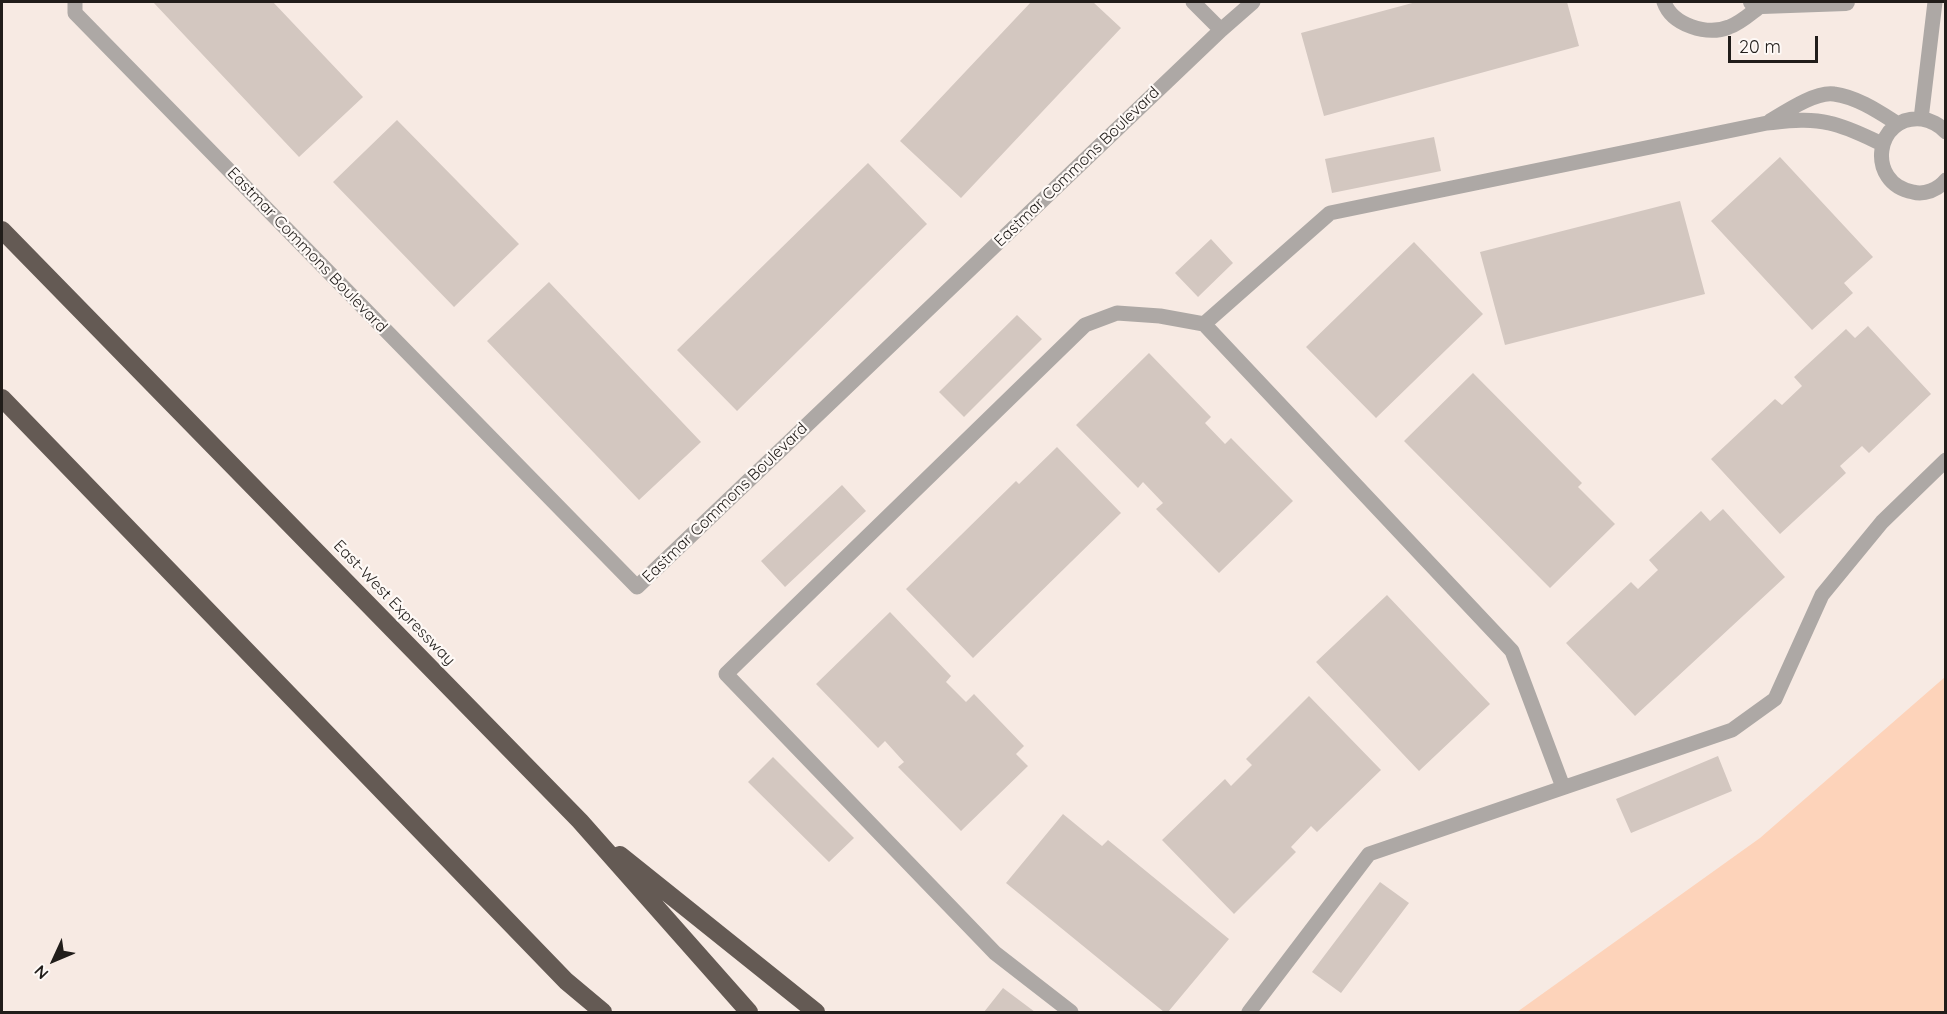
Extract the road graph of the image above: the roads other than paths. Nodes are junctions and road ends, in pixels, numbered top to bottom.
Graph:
1 (75, 2) edge
2 (1193, 2) edge
3 (1253, 2) edge
4 (1664, 2) edge
5 (1846, 2) edge
6 (1935, 2) edge
7 (1756, 3) edge
8 (1221, 30) junction
9 (1921, 119) junction
10 (1767, 123) junction
11 (1898, 124) junction
12 (1946, 132) edge
13 (1882, 144) junction
14 (1944, 184) edge
15 (2, 230) edge
16 (1204, 324) junction
17 (2, 398) edge
18 (1946, 460) edge
19 (1563, 787) junction
20 (580, 821) junction
21 (566, 981) junction
22 (586, 1012) edge
23 (603, 1012) edge
24 (749, 1012) edge
25 (816, 1012) edge
26 (1071, 1012) edge
27 (1249, 1012) edge

1 - 8 lane, Eastmar Commons Boulevard
2 - 8 lane
3 - 8 lane, Eastmar Commons Boulevard
4 - 7 lane
5 - 7 street
6 - 9 lane
9 - 11 lane
9 - 12 lane
10 - 11 lane
10 - 13 lane
10 - 16 lane
11 - 13 lane
13 - 14 lane
15 - 20 highway, East-West Expressway
16 - 19 lane
16 - 26 lane
17 - 21 highway
18 - 19 lane
19 - 27 lane
20 - 24 highway, East-West Expressway
20 - 25 highway
21 - 22 highway
21 - 23 highway

